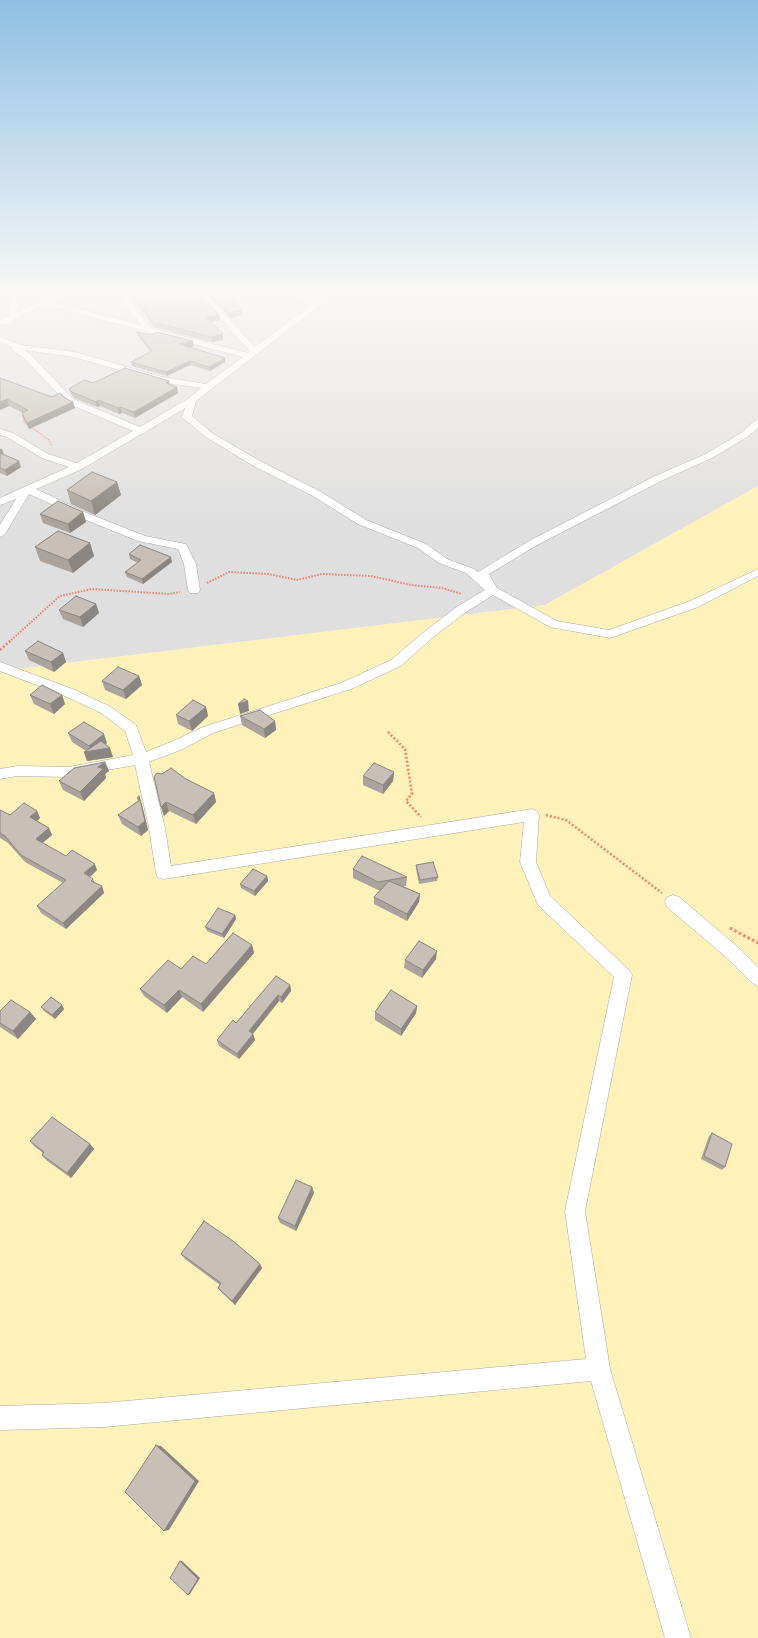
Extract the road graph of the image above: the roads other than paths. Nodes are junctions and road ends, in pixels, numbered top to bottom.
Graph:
1 (39, 369) edge
2 (127, 369) edge
3 (231, 369) edge
4 (208, 387) junction
5 (192, 400) junction
6 (758, 423) edge
7 (142, 431) junction
8 (0, 432) edge
9 (78, 467) junction
10 (28, 489) junction
11 (0, 502) edge
12 (0, 534) edge
13 (758, 572) edge
14 (194, 590) road end
15 (493, 590) junction
16 (0, 666) edge
17 (140, 760) junction
18 (0, 774) edge
19 (673, 902) road end
20 (758, 978) edge
21 (599, 1369) junction
22 (0, 1418) edge
23 (678, 1638) edge

1 - 7 street
2 - 4 street
3 - 4 street
4 - 5 street
5 - 7 street
5 - 15 street
6 - 15 street
7 - 9 street
8 - 9 street
9 - 10 street
10 - 11 street
10 - 12 street
10 - 14 street
13 - 15 street
15 - 17 street
16 - 17 street
17 - 18 street
17 - 21 street
19 - 20 street
21 - 22 street
21 - 23 street

